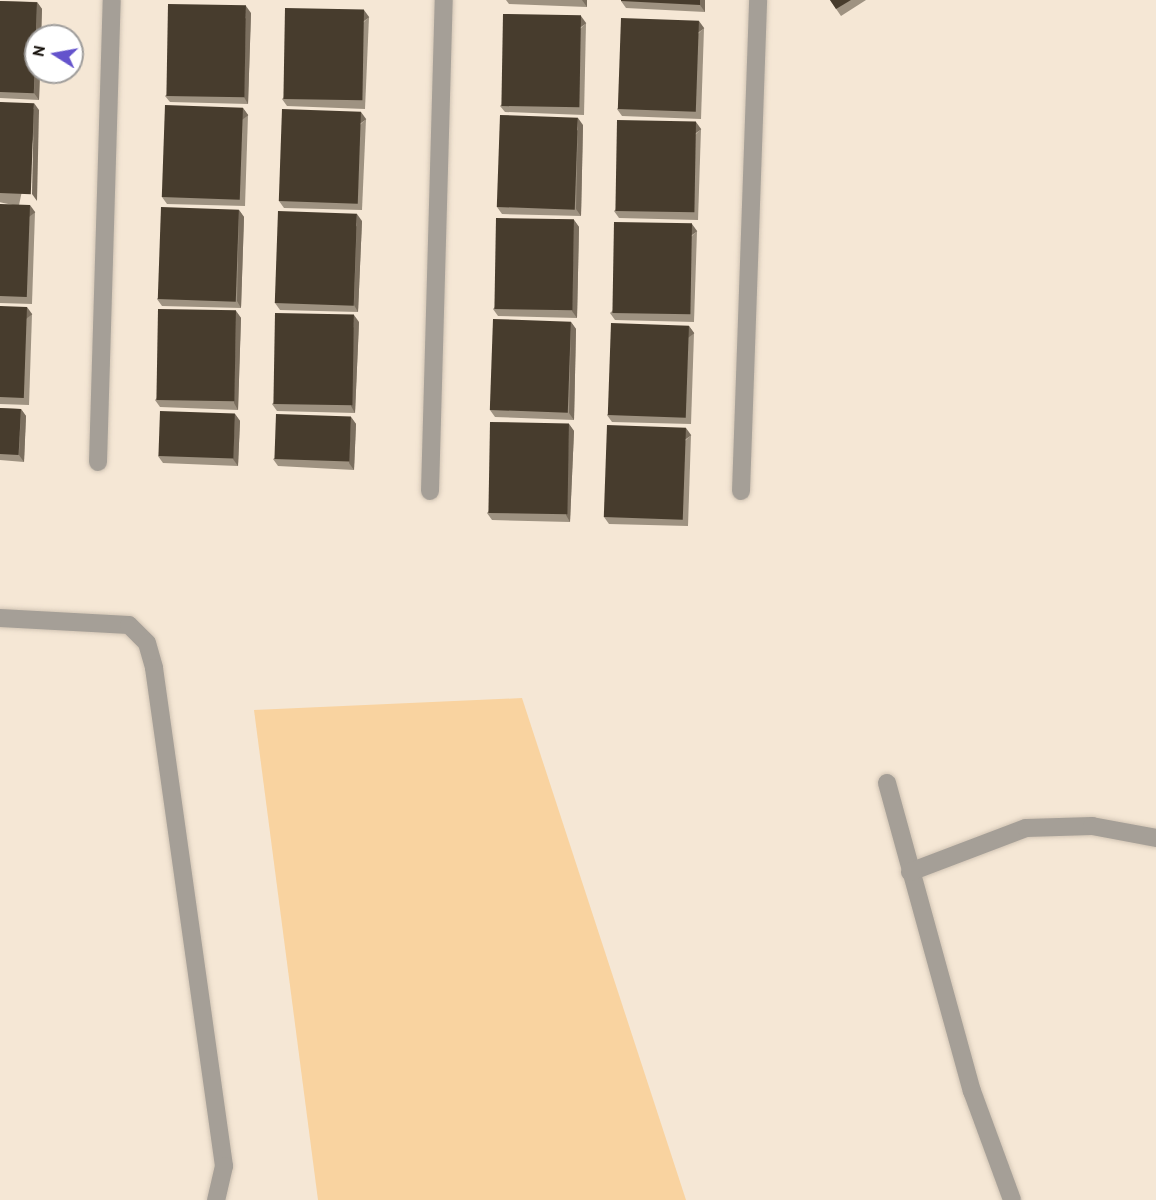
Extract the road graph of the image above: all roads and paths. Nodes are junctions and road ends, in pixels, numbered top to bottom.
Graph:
1 (112, 0) edge
2 (444, 0) edge
3 (758, 0) edge
4 (98, 462) dead end
5 (430, 491) dead end
6 (741, 491) dead end
7 (0, 618) edge
8 (887, 783) dead end
9 (1156, 838) edge
10 (910, 872) junction
11 (216, 1200) edge
12 (1012, 1200) edge

1 - 4 street
2 - 5 street
3 - 6 street
7 - 11 street
8 - 10 street
9 - 10 street
10 - 12 street

